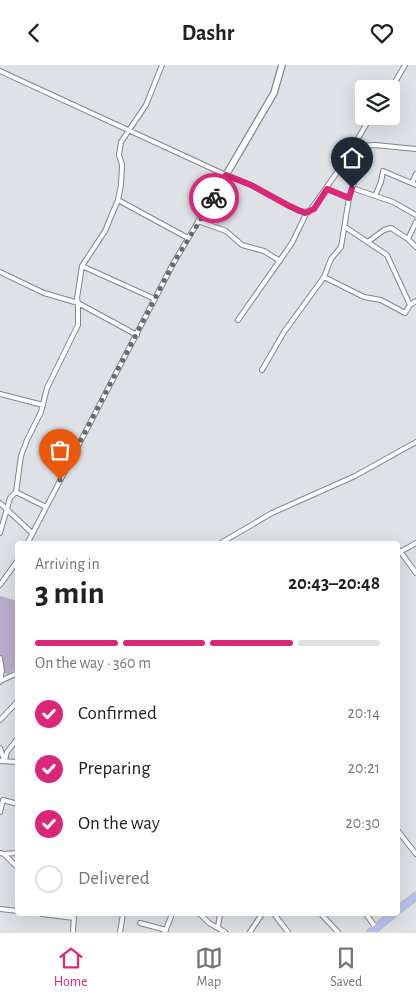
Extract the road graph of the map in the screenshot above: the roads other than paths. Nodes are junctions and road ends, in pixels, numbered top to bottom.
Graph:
1 (162, 65) edge
2 (282, 65) edge
3 (405, 65) edge
4 (0, 71) edge
5 (396, 80) edge
6 (366, 125) edge
7 (128, 130) junction
8 (355, 146) junction
9 (416, 149) edge
10 (345, 161) junction
11 (416, 173) edge
12 (226, 175) junction
13 (414, 184) edge
14 (352, 188) junction
15 (327, 189) junction
16 (375, 196) junction
17 (349, 198) junction
18 (118, 200) junction
19 (307, 212) junction
20 (416, 215) edge
21 (198, 221) junction
22 (416, 222) edge
23 (345, 227) junction
24 (188, 238) junction
25 (408, 239) junction
26 (368, 241) junction
27 (416, 247) edge
28 (280, 261) junction
29 (82, 267) junction
30 (0, 271) edge
31 (324, 277) junction
32 (155, 299) junction
33 (416, 301) edge
34 (78, 303) junction
35 (410, 305) junction
36 (238, 320) dead end
37 (137, 335) junction
38 (262, 370) dead end
39 (0, 394) edge
40 (43, 405) junction
41 (416, 442) edge
42 (16, 492) junction
43 (0, 503) edge
44 (46, 507) junction
45 (6, 511) junction
46 (0, 533) edge
47 (32, 533) junction
48 (28, 541) edge
49 (224, 541) edge
50 (416, 543) edge
51 (400, 551) edge
52 (400, 553) edge
53 (15, 563) edge
54 (416, 573) edge
55 (0, 585) edge
56 (0, 658) edge
57 (15, 674) edge
58 (0, 682) edge
59 (15, 704) edge
60 (0, 720) edge
61 (15, 742) edge
62 (0, 748) edge
63 (3, 761) edge
64 (2, 800) edge
65 (15, 803) edge
66 (0, 812) edge
67 (400, 834) edge
68 (2, 853) edge
69 (15, 853) edge
70 (416, 854) edge
71 (15, 865) edge
72 (416, 896) edge
73 (0, 909) edge
74 (400, 909) edge
75 (15, 911) edge
76 (74, 916) edge
77 (123, 916) edge
78 (171, 916) edge
79 (203, 916) edge
80 (220, 916) edge
81 (261, 916) edge
82 (276, 916) edge
83 (323, 916) edge
84 (367, 916) edge
85 (391, 916) edge
86 (140, 923) dead end
87 (218, 927) junction
88 (376, 930) edge
89 (166, 931) edge
90 (73, 932) edge
91 (120, 932) edge
92 (225, 932) edge
93 (250, 932) edge
94 (288, 932) edge
95 (338, 932) edge

1 - 7 street
2 - 12 street
3 - 5 street
4 - 7 street
6 - 8 street
7 - 12 street
7 - 18 street
8 - 9 street
8 - 10 street
10 - 14 street
10 - 15 street
11 - 13 street
12 - 19 street
12 - 21 street
13 - 16 street
14 - 16 street
14 - 17 street
15 - 17 street
15 - 19 street
16 - 20 street
17 - 23 street
18 - 24 street
18 - 29 street
19 - 28 street
21 - 24 street
21 - 28 street
22 - 25 street
23 - 26 street
23 - 31 street
24 - 32 street
25 - 26 street
25 - 27 street
26 - 35 street
28 - 36 street
29 - 32 street
29 - 34 street
30 - 34 street
31 - 35 street
31 - 38 street
32 - 37 street
33 - 35 street
34 - 37 street
34 - 40 street
37 - 44 street
39 - 40 street
40 - 42 street
41 - 49 street
42 - 44 street
42 - 45 street
43 - 45 street
44 - 47 street
45 - 46 street
45 - 47 street
47 - 48 street
50 - 51 street
52 - 54 street
53 - 55 street
56 - 58 street
57 - 58 street
59 - 60 street
61 - 63 street
62 - 63 street
64 - 65 street
64 - 66 street
67 - 70 street
68 - 69 street
68 - 71 street
72 - 74 main road
73 - 75 street
76 - 90 street
77 - 91 street
78 - 89 street
79 - 87 street
80 - 87 street
81 - 93 street
82 - 94 street
83 - 95 street
84 - 88 street
85 - 88 main road
86 - 89 street
87 - 92 street

